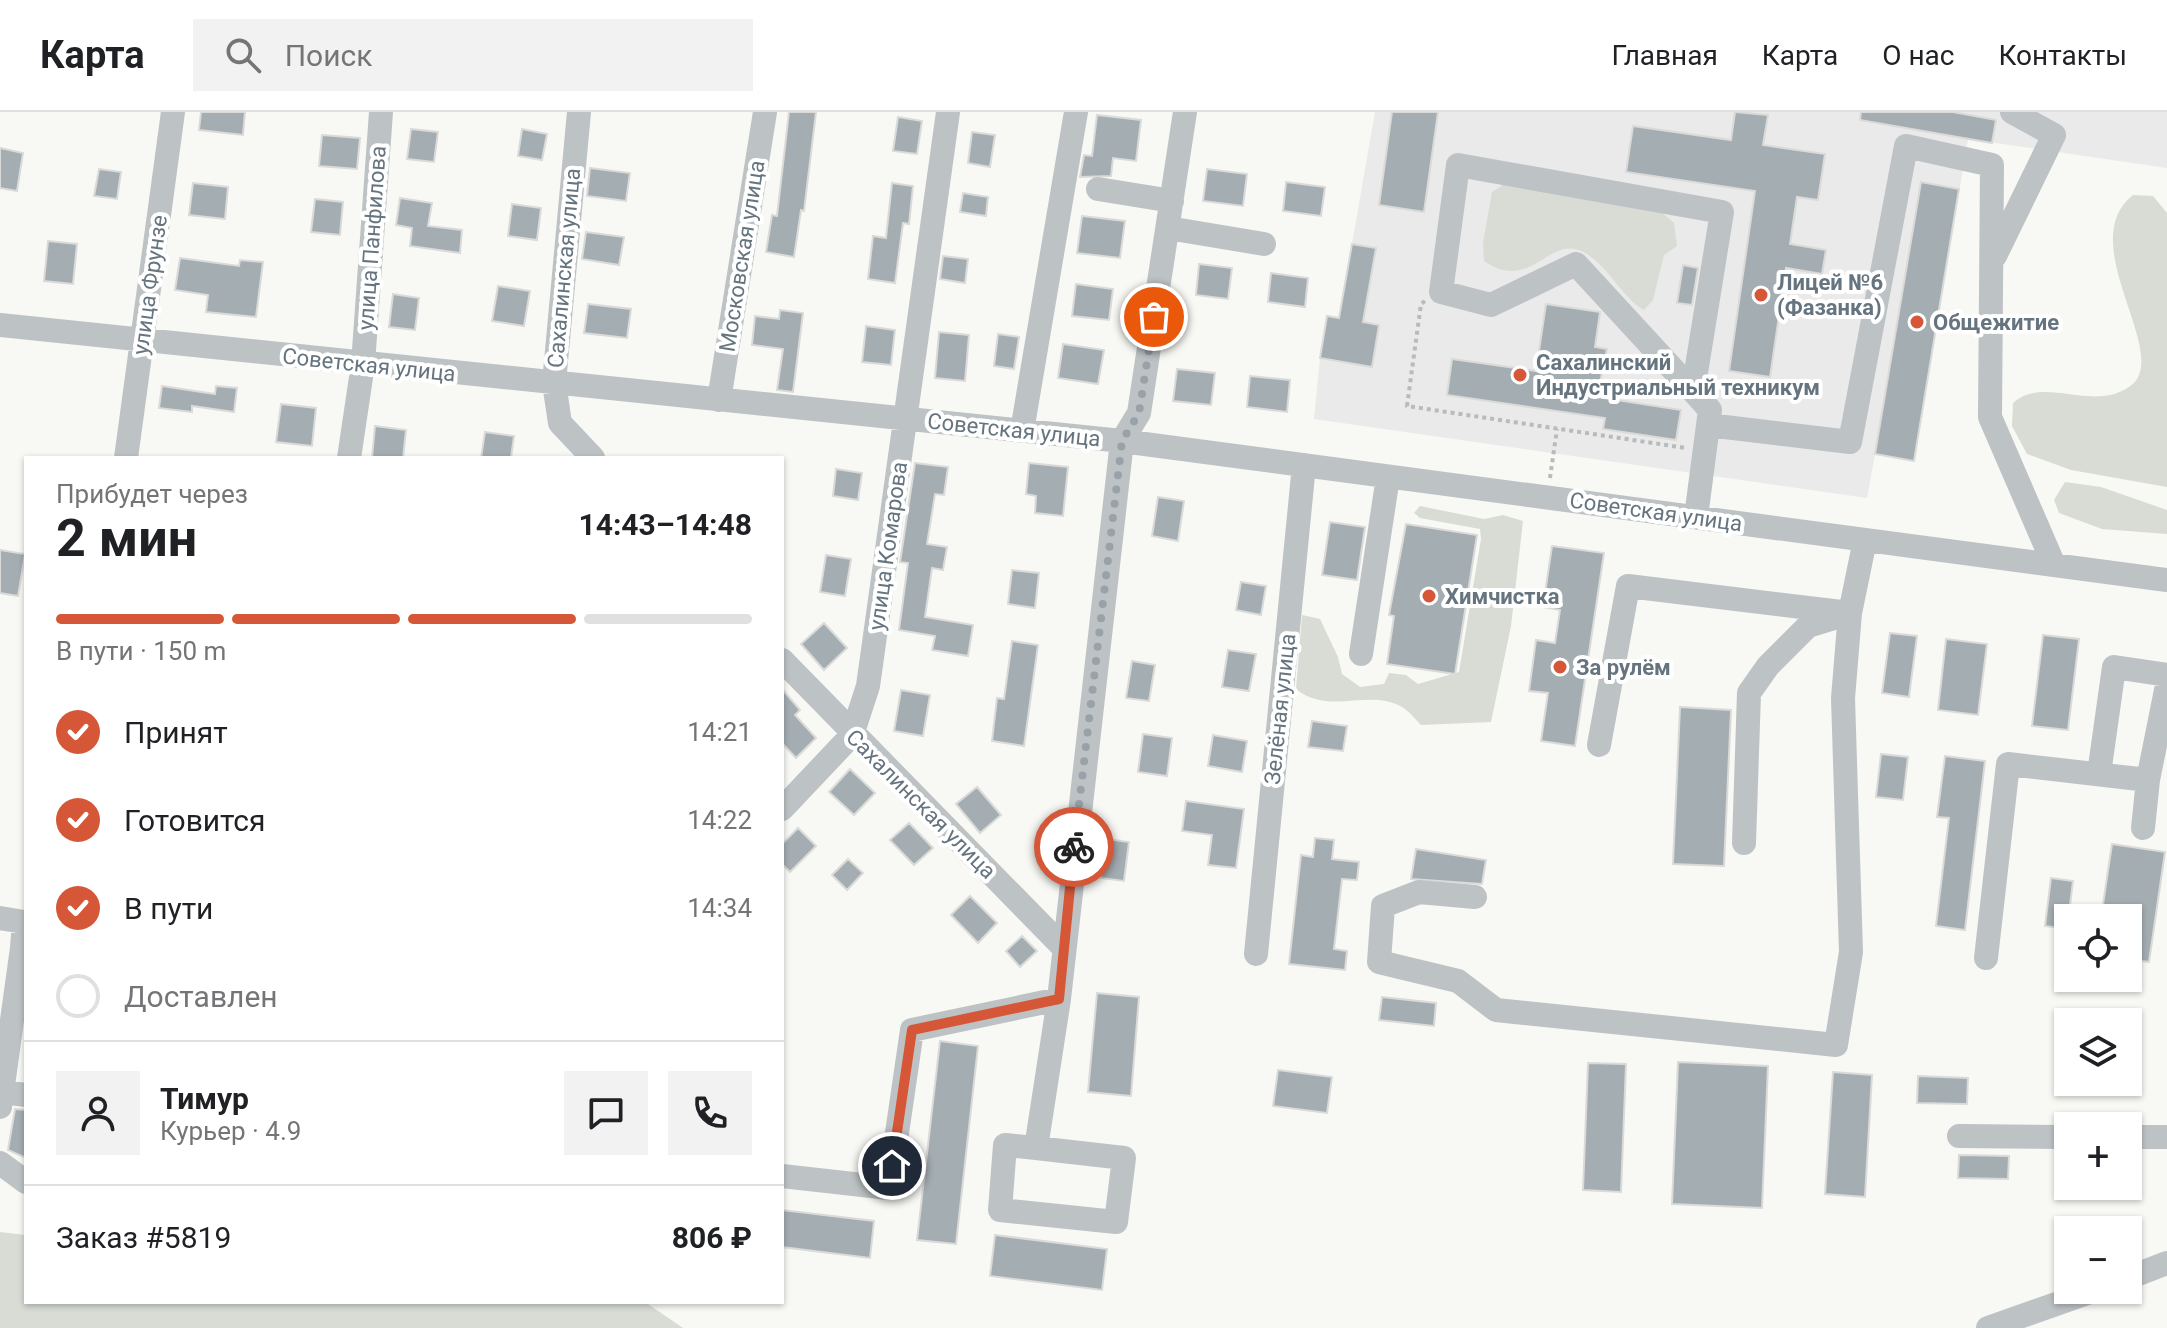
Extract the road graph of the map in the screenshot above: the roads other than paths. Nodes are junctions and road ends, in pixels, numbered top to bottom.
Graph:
1 (173, 112) edge
2 (381, 112) edge
3 (579, 112) edge
4 (765, 112) edge
5 (948, 112) edge
6 (1076, 112) edge
7 (1185, 112) edge
8 (2012, 112) edge
9 (2058, 123) edge
10 (1098, 189) dead end
11 (1172, 201) junction
12 (1168, 228) junction
13 (1264, 244) dead end
14 (1993, 261) junction
15 (0, 325) edge
16 (143, 342) junction
17 (363, 364) junction
18 (554, 383) junction
19 (1693, 391) junction
20 (719, 400) junction
21 (906, 419) junction
22 (1708, 425) junction
23 (1022, 431) junction
24 (1122, 441) junction
25 (126, 456) edge
26 (349, 456) edge
27 (591, 456) edge
28 (1304, 465) junction
29 (1388, 477) junction
30 (1696, 517) junction
31 (1865, 540) junction
32 (2054, 565) junction
33 (2167, 580) edge
34 (1850, 613) junction
35 (1361, 654) dead end
36 (784, 662) edge
37 (2167, 675) edge
38 (2167, 685) edge
39 (852, 735) junction
40 (1599, 745) dead end
41 (2099, 774) junction
42 (2148, 780) junction
43 (784, 807) edge
44 (2143, 828) dead end
45 (1744, 843) dead end
46 (1475, 897) dead end
47 (0, 918) edge
48 (1063, 947) junction
49 (24, 948) edge
50 (1256, 954) dead end
51 (1986, 958) dead end
52 (1059, 999) junction
53 (9, 1098) edge
54 (1959, 1136) dead end
55 (2054, 1137) edge
56 (2142, 1137) edge
57 (2167, 1137) edge
58 (1036, 1148) junction
59 (0, 1163) edge
60 (784, 1176) edge
61 (24, 1181) edge
62 (2167, 1263) edge
63 (2142, 1273) edge
64 (2056, 1304) edge
65 (1988, 1328) edge

1 - 16 street, улица Фрунзе
2 - 17 street, улица Панфилова
3 - 18 street, Сахалинская улица
4 - 20 street, Московская улица
5 - 21 street, улица Комарова
6 - 23 street
7 - 11 street
8 - 9 street
9 - 14 street
10 - 11 street
11 - 12 street
12 - 13 street
12 - 24 street
14 - 22 street
14 - 32 street
15 - 16 street, Советская улица
16 - 17 street, Советская улица
16 - 25 street, улица Фрунзе
17 - 18 street, Советская улица
17 - 26 street, улица Панфилова
18 - 20 street, Советская улица
18 - 27 street, Сахалинская улица
19 - 19 street
19 - 22 street
20 - 21 street, Советская улица
21 - 23 street, Советская улица
21 - 39 street, улица Комарова
22 - 30 street
23 - 24 street, Советская улица
24 - 28 street, Советская улица
24 - 48 street
28 - 29 street, Советская улица
28 - 50 street, Зелёная улица
29 - 30 street, Советская улица
29 - 35 street
30 - 31 street, Советская улица
31 - 32 street, Советская улица
31 - 34 street
32 - 33 street, Советская улица
34 - 40 street
34 - 45 street
34 - 46 street
36 - 39 street, Сахалинская улица
37 - 41 street
38 - 42 street
39 - 43 street, улица Комарова
39 - 48 street, Сахалинская улица
41 - 42 street
41 - 51 street
42 - 44 street
47 - 49 street
48 - 52 street
49 - 53 street
52 - 58 street
52 - 60 street
54 - 55 street
56 - 57 street
58 - 58 street
59 - 61 street
62 - 63 street
64 - 65 street

